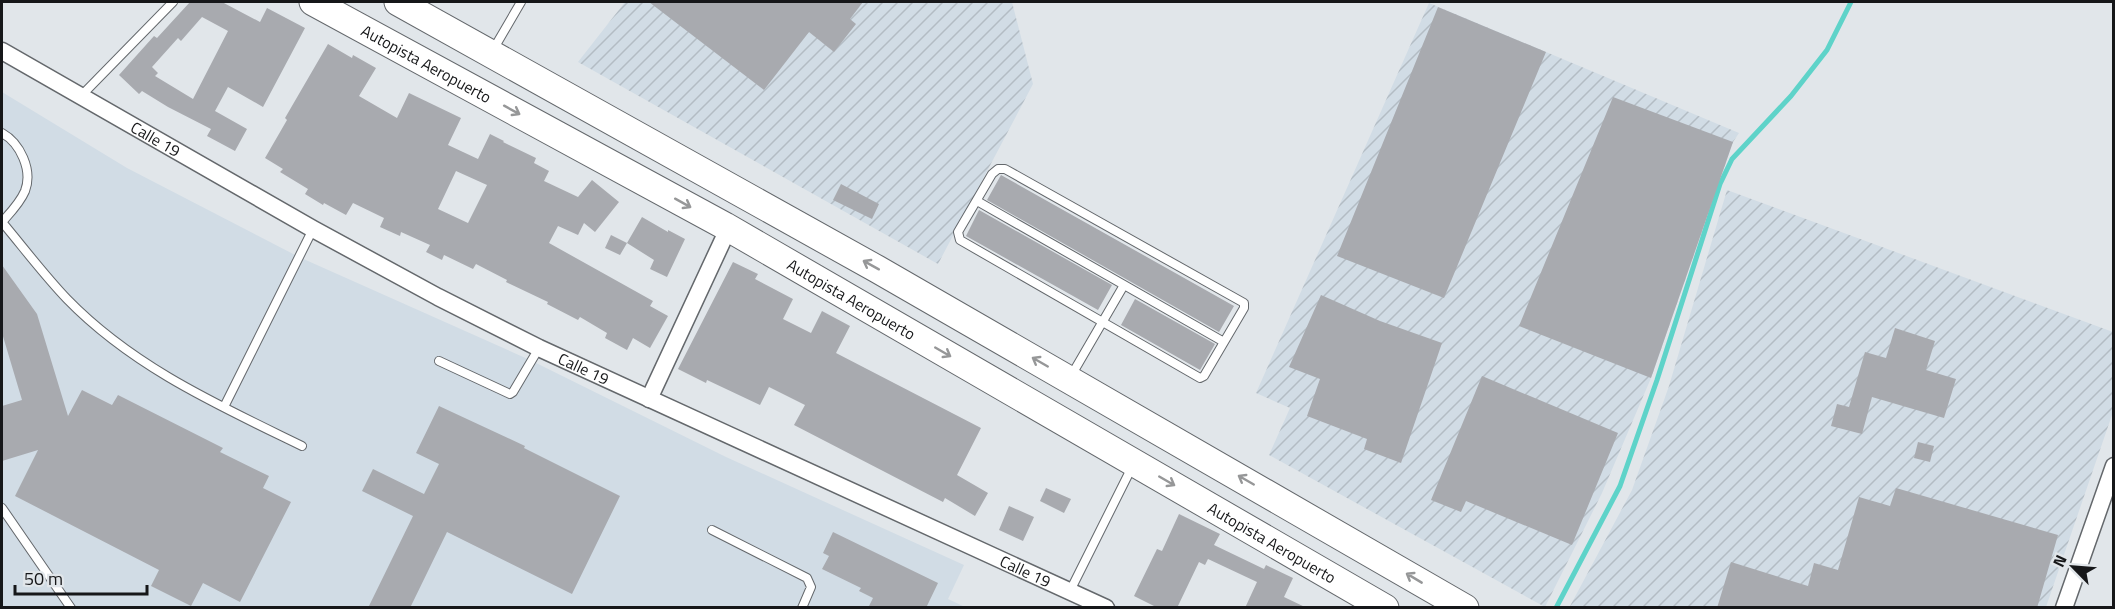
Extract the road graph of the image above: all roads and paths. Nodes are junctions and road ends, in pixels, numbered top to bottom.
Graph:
1 (173, 2) edge
2 (313, 2) edge
3 (398, 2) edge
4 (521, 2) edge
5 (2, 51) edge
6 (491, 53) junction
7 (80, 97) junction
8 (2, 133) edge
9 (977, 201) junction
10 (2, 222) edge
11 (729, 227) junction
12 (314, 229) junction
13 (1124, 285) junction
14 (1103, 321) junction
15 (1224, 342) junction
16 (539, 348) junction
17 (439, 361) dead end
18 (1069, 379) junction
19 (649, 399) junction
20 (224, 407) junction
21 (302, 446) dead end
22 (1135, 462) junction
23 (2114, 466) edge
24 (2, 508) edge
25 (712, 530) dead end
26 (1077, 598) edge
27 (1101, 606) edge
28 (70, 608) edge
29 (802, 608) edge
30 (1385, 608) edge
31 (1465, 608) edge
32 (2064, 608) edge

1 - 7 lane
2 -> 11 highway, Autopista Aeropuerto
3 - 6 highway
4 - 6 lane
5 - 7 street, Calle 19
18 -> 6 highway
7 - 12 street, Calle 19
8 - 10 lane
9 - 13 lane
9 - 14 lane
9 - 15 lane
10 - 20 lane
11 - 19 street
11 -> 22 highway, Autopista Aeropuerto
12 - 16 street, Calle 19
12 - 20 lane
13 - 14 lane
13 - 15 lane
14 - 15 lane
14 - 18 lane
16 - 17 lane
16 - 19 street, Calle 19
31 -> 18 highway
19 - 26 street, Calle 19
20 - 21 lane
22 - 26 lane
22 -> 30 highway, Autopista Aeropuerto
23 - 32 street
24 - 28 lane
25 - 29 lane
26 - 27 street, Calle 19

